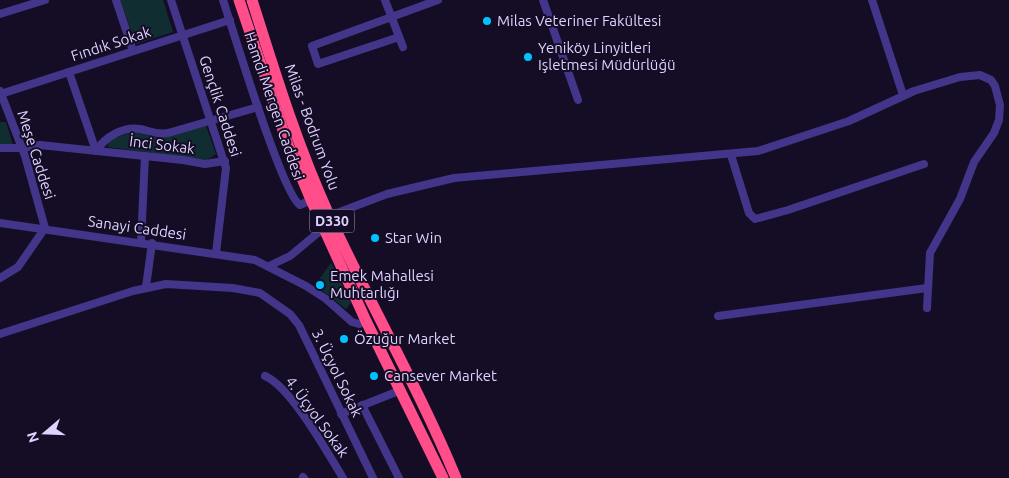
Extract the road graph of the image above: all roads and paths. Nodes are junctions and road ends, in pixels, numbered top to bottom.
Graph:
1 (45, 0) edge
2 (116, 0) edge
3 (171, 0) edge
4 (224, 0) edge
5 (239, 0) edge
6 (252, 0) edge
7 (385, 0) edge
8 (438, 0) edge
9 (544, 0) edge
10 (872, 0) edge
11 (0, 14) edge
12 (391, 17) junction
13 (230, 20) junction
14 (182, 35) junction
15 (399, 37) junction
16 (403, 47) dead end
17 (133, 52) junction
18 (69, 72) junction
19 (1, 93) edge
20 (904, 95) junction
21 (578, 100) dead end
22 (258, 107) junction
23 (212, 121) junction
24 (0, 148) edge
25 (22, 148) junction
26 (96, 151) junction
27 (731, 155) junction
28 (145, 156) junction
29 (225, 161) junction
30 (924, 164) dead end
31 (311, 200) junction
32 (329, 216) junction
33 (0, 223) edge
34 (44, 228) junction
35 (325, 228) junction
36 (141, 242) junction
37 (152, 244) junction
38 (216, 253) junction
39 (269, 266) junction
40 (0, 278) edge
41 (146, 287) junction
42 (927, 288) junction
43 (927, 308) dead end
44 (718, 316) dead end
45 (366, 321) junction
46 (0, 334) edge
47 (265, 376) dead end
48 (401, 390) junction
49 (362, 405) junction
50 (342, 414) junction
51 (343, 478) edge
52 (373, 478) edge
53 (399, 478) edge
54 (443, 478) edge
55 (456, 478) edge

1 - 11 street
2 - 17 street
3 - 14 street, Gençlik Caddesi
4 - 13 street, Hamdi Mergen Caddesi
5 - 31 highway, Milas - Bodrum Yolu / D330
6 - 32 highway, Milas - Bodrum Yolu / D330
7 - 12 street
8 - 12 street
9 - 21 street
10 - 20 street
12 - 15 street
12 - 15 street
13 - 14 street, Fındık Sokak
13 - 22 street, Hamdi Mergen Caddesi
14 - 17 street, Fındık Sokak
14 - 23 street, Gençlik Caddesi
15 - 16 street
17 - 18 street, Fındık Sokak
18 - 19 street, Fındık Sokak
18 - 26 street
19 - 25 street, Meşe Caddesi
20 - 27 street
20 - 42 street
22 - 23 street, İnci Sokak
22 - 31 street, Hamdi Mergen Caddesi
23 - 26 street, İnci Sokak
23 - 29 street, Gençlik Caddesi
24 - 25 street, İnci Sokak
25 - 26 street, İnci Sokak
25 - 34 street, Meşe Caddesi
26 - 28 street, İnci Sokak
27 - 30 street
27 - 32 street
28 - 29 street, İnci Sokak
28 - 36 street
29 - 38 street, Gençlik Caddesi
31 - 35 highway, Milas - Bodrum Yolu / D330
32 - 55 highway, Milas - Bodrum Yolu / D330
33 - 34 street, Sanayi Caddesi
34 - 36 street, Sanayi Caddesi
34 - 40 street
35 - 39 street
35 - 45 highway, Milas - Bodrum Yolu / D330
36 - 37 street, Sanayi Caddesi
37 - 38 street, Sanayi Caddesi
37 - 41 street
38 - 39 street, Sanayi Caddesi
39 - 45 street, Sanayi Caddesi
41 - 46 street
41 - 50 street, 3. Üçyol Sokak
42 - 43 street
42 - 44 street
45 - 48 highway, Milas - Bodrum Yolu / D330
47 - 51 street, 4. Üçyol Sokak
48 - 49 street
48 - 54 highway, Milas - Bodrum Yolu / D330
49 - 50 street
49 - 53 street
50 - 52 street, 3. Üçyol Sokak

